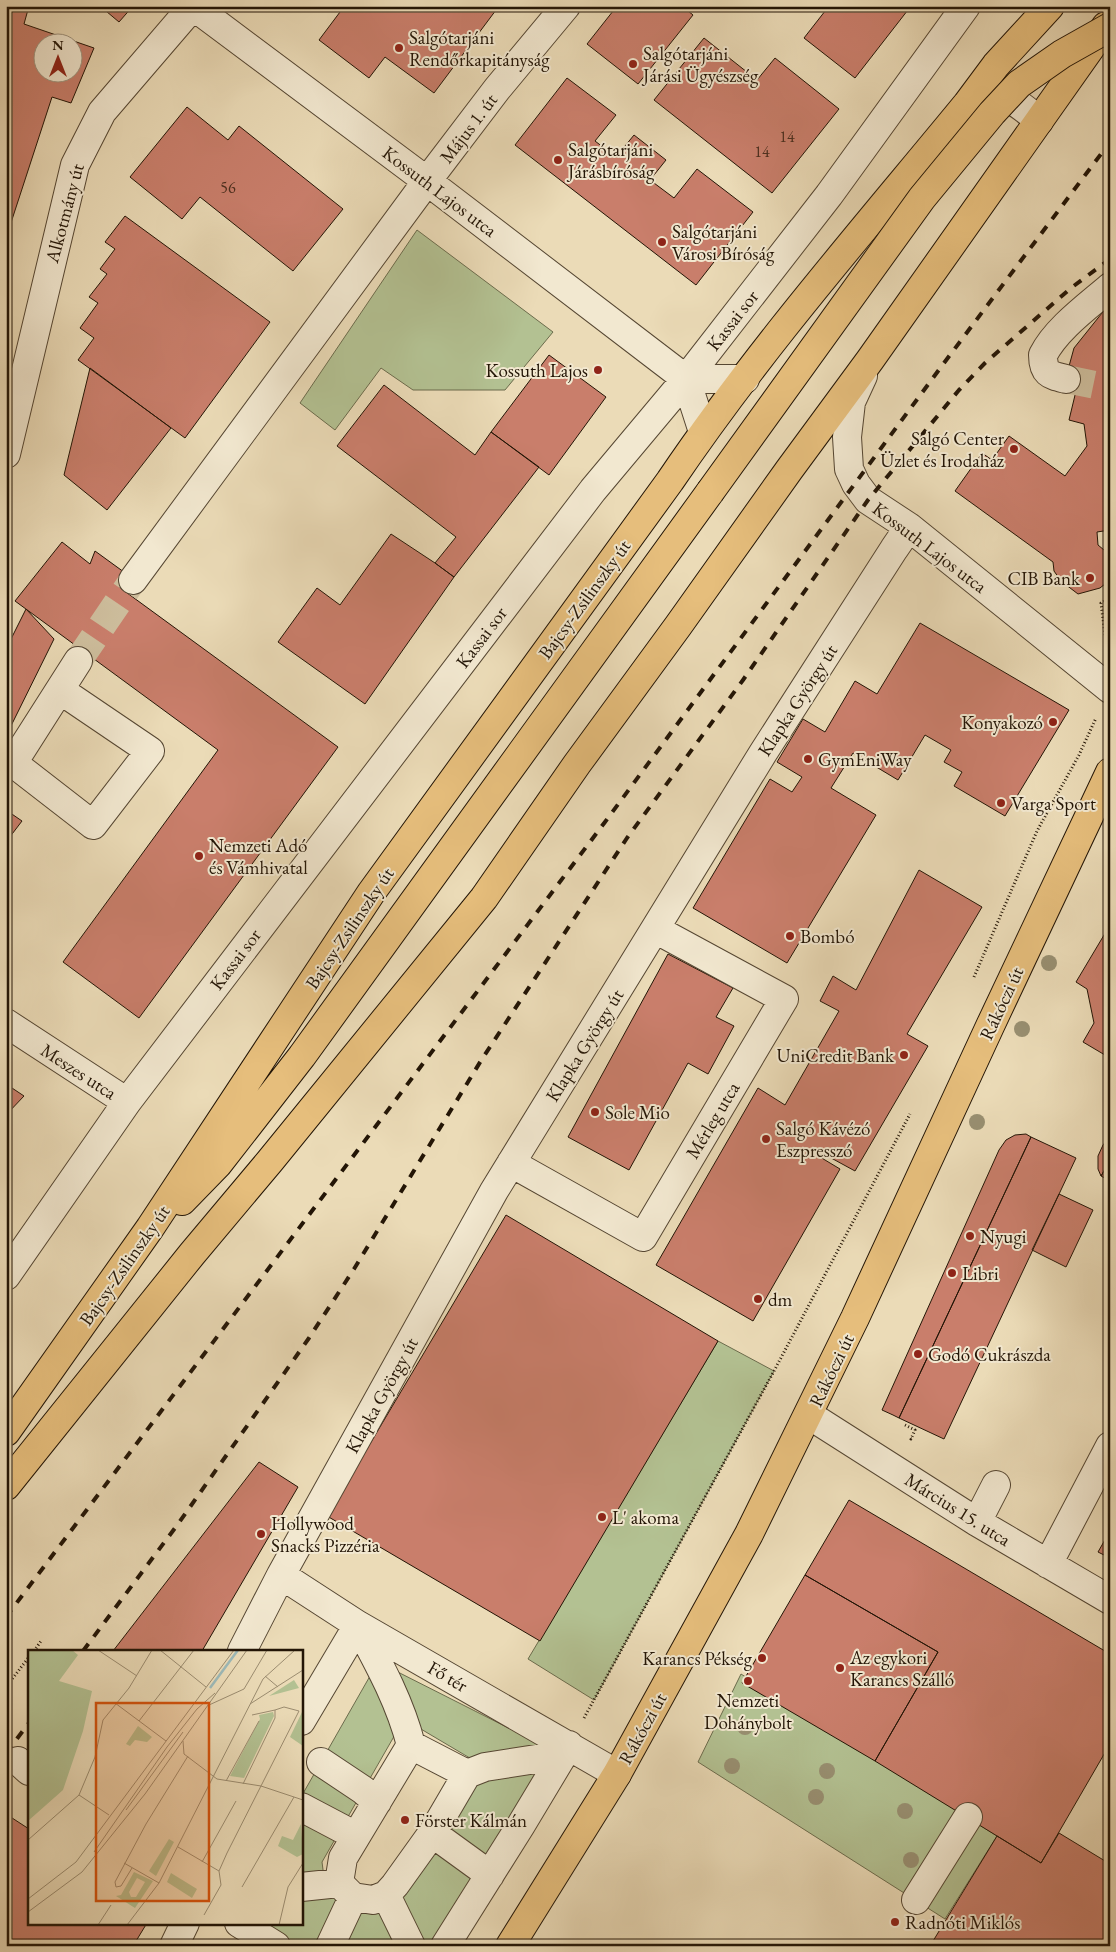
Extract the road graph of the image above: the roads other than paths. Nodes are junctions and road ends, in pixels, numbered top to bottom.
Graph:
1 (193, 6) edge
2 (566, 6) edge
3 (966, 6) edge
4 (1050, 6) edge
5 (1110, 21) edge
6 (1110, 27) edge
7 (967, 104) junction
8 (1039, 121) junction
9 (427, 181) junction
10 (1110, 288) edge
11 (870, 360) junction
12 (686, 379) junction
13 (745, 379) junction
14 (1066, 380) tunnel mouth
15 (703, 432) junction
16 (6, 454) edge
17 (910, 528) junction
18 (133, 580) tunnel mouth
19 (78, 661) tunnel mouth
20 (1076, 662) junction
21 (1110, 665) edge
22 (1110, 689) edge
23 (60, 690) junction
24 (1110, 772) edge
25 (655, 930) junction
26 (6, 1024) edge
27 (270, 1099) junction
28 (127, 1102) junction
29 (511, 1163) junction
30 (150, 1228) junction
31 (192, 1254) junction
32 (6, 1276) edge
33 (809, 1415) junction
34 (6, 1432) edge
35 (1110, 1446) edge
36 (996, 1485) dead end
37 (6, 1486) edge
38 (977, 1522) junction
39 (1048, 1564) junction
40 (281, 1575) junction
41 (1110, 1600) edge
42 (358, 1625) junction
43 (243, 1650) edge
44 (302, 1719) edge
45 (411, 1745) junction
46 (565, 1750) junction
47 (321, 1762) dead end
48 (467, 1774) junction
49 (617, 1774) junction
50 (377, 1802) junction
51 (302, 1809) edge
52 (968, 1816) dead end
53 (433, 1832) junction
54 (356, 1836) junction
55 (490, 1875) junction
56 (302, 1887) edge
57 (346, 1890) junction
58 (386, 1895) junction
59 (916, 1900) dead end
60 (184, 1924) edge
61 (241, 1924) edge
62 (174, 1946) edge
63 (276, 1946) edge
64 (330, 1946) edge
65 (411, 1946) edge
66 (444, 1946) edge
67 (510, 1946) edge

1 - 9 street, Kossuth Lajos utca
1 - 16 street, Alkotmány út
2 - 9 street, Május 1. út
3 - 12 street, Kassai sor
4 - 7 main road, Bajcsy-Zsilinszky út
5 - 8 main road
6 - 27 main road, bridge
7 - 8 street
7 - 13 main road, Bajcsy-Zsilinszky út
8 - 11 main road
9 - 12 street, Kossuth Lajos utca
9 - 18 street, Május 1. út
10 - 14 street
11 - 17 street, Kossuth Lajos utca
11 - 31 main road
12 - 13 street
12 - 15 street
12 - 28 street, Kassai sor
13 - 15 main road, Bajcsy-Zsilinszky út
15 - 30 main road, Bajcsy-Zsilinszky út
17 - 20 street, Kossuth Lajos utca
17 - 25 street, Klapka György út
19 - 23 street
20 - 21 street
20 - 22 street, Kossuth Lajos utca
23 - 23 street
24 - 33 main road, Rákóczi út
25 - 29 street, Klapka György út
25 - 29 street, Mérleg utca
26 - 28 street, Meszes utca
27 - 30 main road
27 - 31 main road
28 - 32 street, Kassai sor
29 - 40 street, Klapka György út
30 - 34 main road, Bajcsy-Zsilinszky út
31 - 37 main road
33 - 38 street, Március 15. utca
33 - 49 main road, Rákóczi út
35 - 39 street
36 - 38 street
38 - 39 street, Március 15. utca
39 - 41 street, Március 15. utca
40 - 42 street, Fő tér
40 - 43 street, Klapka György út
42 - 44 street
42 - 45 street
42 - 46 street, Fő tér
45 - 48 street
45 - 50 street
46 - 48 street
46 - 49 street, Fő tér
46 - 55 street
47 - 50 street
48 - 53 street
49 - 67 main road, Rákóczi út
50 - 54 street
51 - 54 street
52 - 59 street
53 - 55 street
53 - 58 street
54 - 57 street
55 - 66 street
56 - 57 street
57 - 58 street
57 - 64 street
58 - 65 street
60 - 62 street
61 - 63 street

